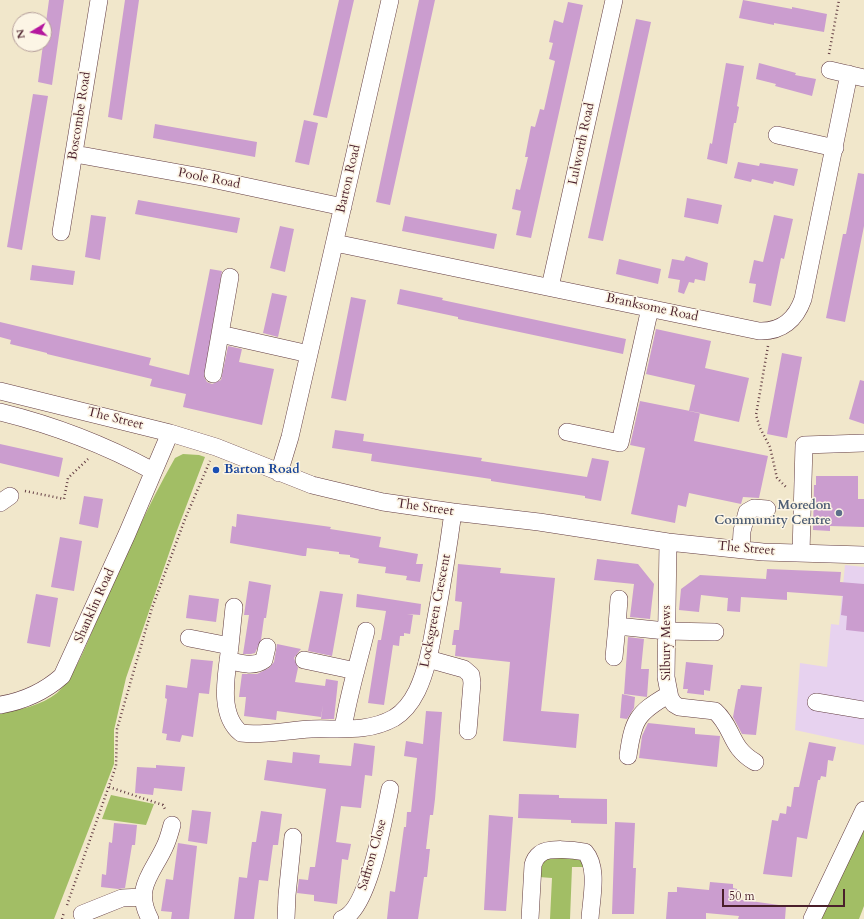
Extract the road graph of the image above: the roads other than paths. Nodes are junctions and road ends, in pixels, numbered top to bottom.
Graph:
1 (98, 0) edge
2 (390, 0) edge
3 (614, 0) edge
4 (830, 70) road end
5 (857, 76) edge
6 (776, 135) dead end
7 (834, 148) junction
8 (75, 154) junction
9 (343, 207) junction
10 (61, 232) dead end
11 (335, 243) junction
12 (230, 278) dead end
13 (550, 287) junction
14 (650, 308) junction
15 (220, 334) junction
16 (309, 354) junction
17 (213, 374) dead end
18 (0, 391) edge
19 (0, 412) edge
20 (567, 432) dead end
21 (170, 433) junction
22 (864, 443) edge
23 (153, 472) junction
24 (279, 473) junction
25 (767, 509) dead end
26 (453, 512) junction
27 (668, 542) junction
28 (741, 549) junction
29 (801, 553) junction
30 (864, 555) edge
31 (620, 599) dead end
32 (234, 607) dead end
33 (617, 626) junction
34 (366, 631) dead end
35 (666, 631) junction
36 (715, 632) dead end
37 (189, 638) dead end
38 (267, 648) dead end
39 (229, 653) junction
40 (614, 658) dead end
41 (428, 659) junction
42 (304, 660) dead end
43 (356, 671) junction
44 (668, 694) junction
45 (816, 702) dead end
46 (0, 705) edge
47 (864, 710) edge
48 (343, 729) junction
49 (468, 731) dead end
50 (628, 756) dead end
51 (755, 762) dead end
52 (390, 789) dead end
53 (864, 810) edge
54 (172, 825) road end
55 (293, 837) dead end
56 (143, 897) junction
57 (82, 914) dead end
58 (346, 918) edge
59 (150, 919) edge
60 (286, 919) edge
61 (530, 919) edge
62 (590, 919) edge
63 (812, 919) edge

1 - 8 street, Boscombe Road
2 - 9 street, Barton Road
3 - 13 street, Lulworth Road
4 - 5 street
5 - 7 street
6 - 7 street
7 - 14 street, Branksome Road
8 - 9 street, Poole Road
8 - 10 street, Boscombe Road
9 - 11 street, Barton Road
11 - 13 street, Branksome Road
11 - 16 street, Barton Road
12 - 15 street
13 - 14 street, Branksome Road
14 - 20 street
15 - 16 street
15 - 17 street
16 - 24 street, Barton Road
18 - 21 street, The Street
19 - 23 street
21 - 23 street, Shanklin Road
21 - 24 street, The Street
22 - 29 street
23 - 46 street, Shanklin Road
24 - 26 street, The Street
25 - 28 street
26 - 27 street, The Street
26 - 41 street, Locksgreen Crescent
27 - 28 street, The Street
27 - 35 street, Silbury Mews
28 - 29 street, The Street
29 - 30 street, The Street
31 - 33 street
32 - 39 street, Locksgreen Crescent
33 - 35 street
33 - 40 street
34 - 43 street
35 - 36 street
35 - 44 street, Silbury Mews
37 - 39 street
38 - 39 street
39 - 48 street, Locksgreen Crescent
41 - 48 street, Locksgreen Crescent
41 - 49 street
42 - 43 street
43 - 48 street
44 - 50 street
44 - 51 street, Silbury Mews
45 - 47 street
52 - 58 street, Saffron Close
53 - 63 street
54 - 56 street
55 - 60 street
56 - 57 street
56 - 59 street
61 - 62 street

